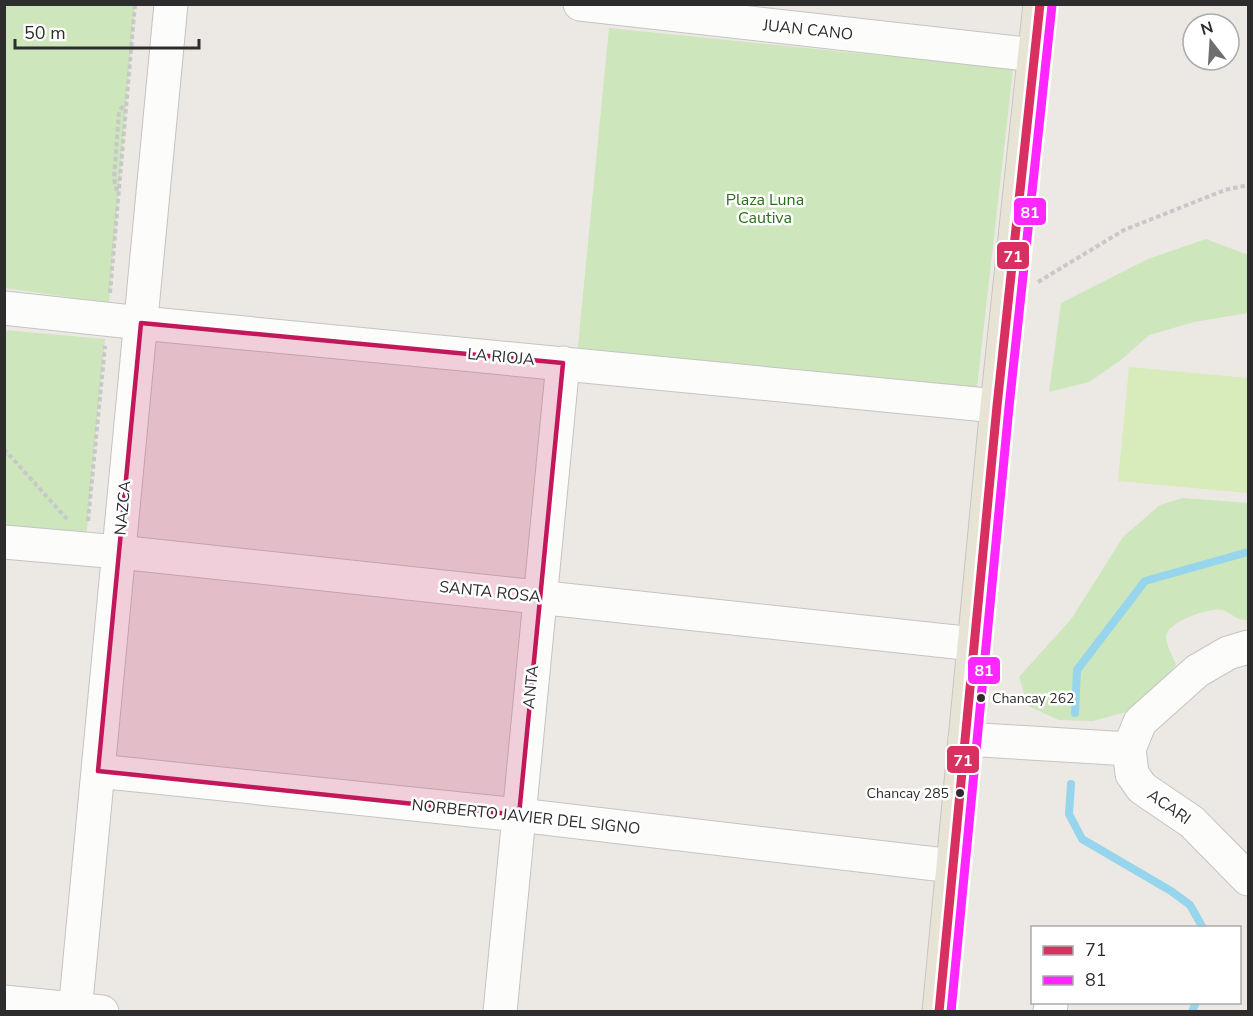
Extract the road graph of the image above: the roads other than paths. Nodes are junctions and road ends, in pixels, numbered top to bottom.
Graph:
1 (171, 4) edge
2 (1040, 4) edge
3 (592, 5) edge
4 (1035, 55) junction
5 (4, 308) edge
6 (141, 323) junction
7 (563, 363) junction
8 (998, 406) junction
9 (4, 542) edge
10 (119, 552) junction
11 (540, 597) junction
12 (974, 644) junction
13 (1248, 648) edge
14 (965, 739) junction
15 (1129, 749) junction
16 (98, 771) junction
17 (519, 815) junction
18 (952, 867) junction
19 (1248, 879) edge
20 (4, 1002) edge
21 (84, 1011) edge
22 (500, 1011) edge
23 (939, 1011) edge

1 - 6 street, NAZCA
2 - 4 main road
3 - 4 street, JUAN CANO
4 - 8 main road
5 - 6 street, LA RIOJA
6 - 7 street, LA RIOJA
6 - 10 street, NAZCA
7 - 8 street, LA RIOJA
7 - 11 street, ANTA
8 - 12 main road
9 - 10 street, SANTA ROSA
10 - 11 street, SANTA ROSA
10 - 16 street, NAZCA
11 - 12 street, SANTA ROSA
11 - 17 street, ANTA
12 - 14 main road
13 - 15 street
14 - 15 street
14 - 18 main road
15 - 19 street, ACARI
16 - 17 street, NORBERTO JAVIER DEL SIGNO
16 - 21 street, NAZCA
17 - 18 street, NORBERTO JAVIER DEL SIGNO
17 - 22 street, ANTA
18 - 23 main road
20 - 21 street

